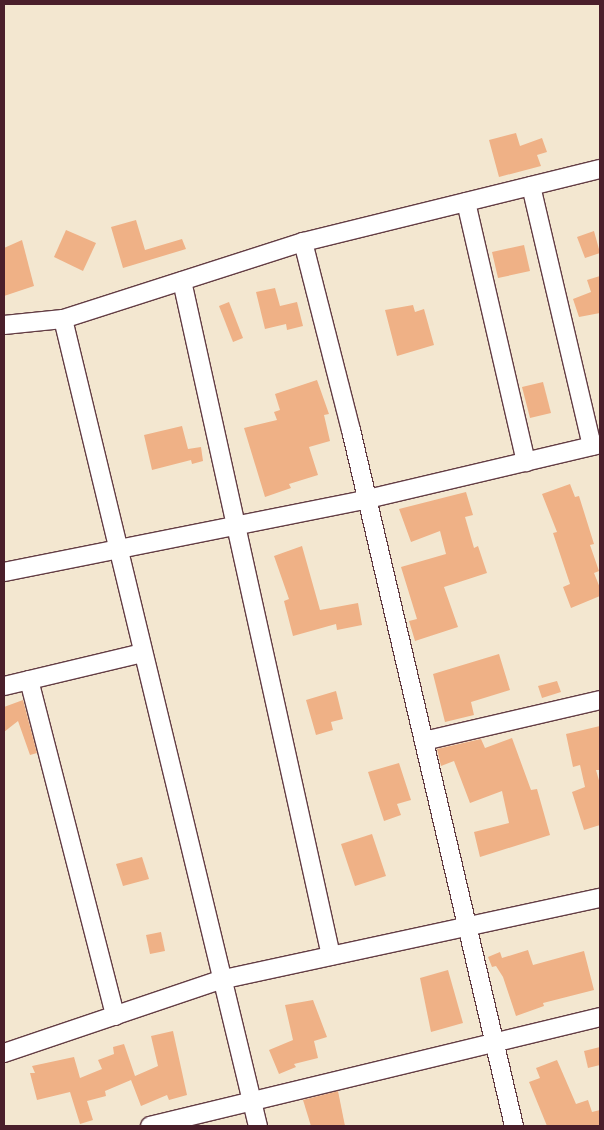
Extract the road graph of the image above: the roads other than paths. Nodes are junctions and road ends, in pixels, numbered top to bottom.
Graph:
1 (600, 169) edge
2 (531, 186) junction
3 (466, 202) junction
4 (303, 242) junction
5 (182, 281) junction
6 (63, 319) junction
7 (4, 325) edge
8 (596, 445) edge
9 (526, 462) junction
10 (368, 499) junction
11 (236, 525) junction
12 (117, 549) junction
13 (4, 572) edge
14 (142, 653) junction
15 (29, 680) junction
16 (4, 686) edge
17 (600, 700) edge
18 (424, 741) junction
19 (600, 898) edge
20 (468, 927) junction
21 (331, 956) junction
22 (220, 980) junction
23 (115, 1016) junction
24 (600, 1017) edge
25 (495, 1042) junction
26 (4, 1053) edge
27 (252, 1102) junction
28 (150, 1126) edge
29 (258, 1126) edge
30 (514, 1126) edge

1 - 2 street
2 - 3 street
2 - 8 street
3 - 4 street
3 - 9 street
4 - 5 street
4 - 10 street
5 - 6 street
5 - 11 street
6 - 7 street
6 - 12 street
8 - 9 street
9 - 10 street
10 - 11 street
10 - 18 street
11 - 12 street
11 - 21 street
12 - 13 street
12 - 14 street
14 - 15 street
14 - 22 street
15 - 16 street
15 - 23 street
17 - 18 street
18 - 20 street
19 - 20 street
20 - 21 street
20 - 25 street
21 - 22 street
22 - 23 street
22 - 27 street
23 - 26 street
24 - 25 street
25 - 27 street
25 - 30 street
27 - 28 street
27 - 29 street

